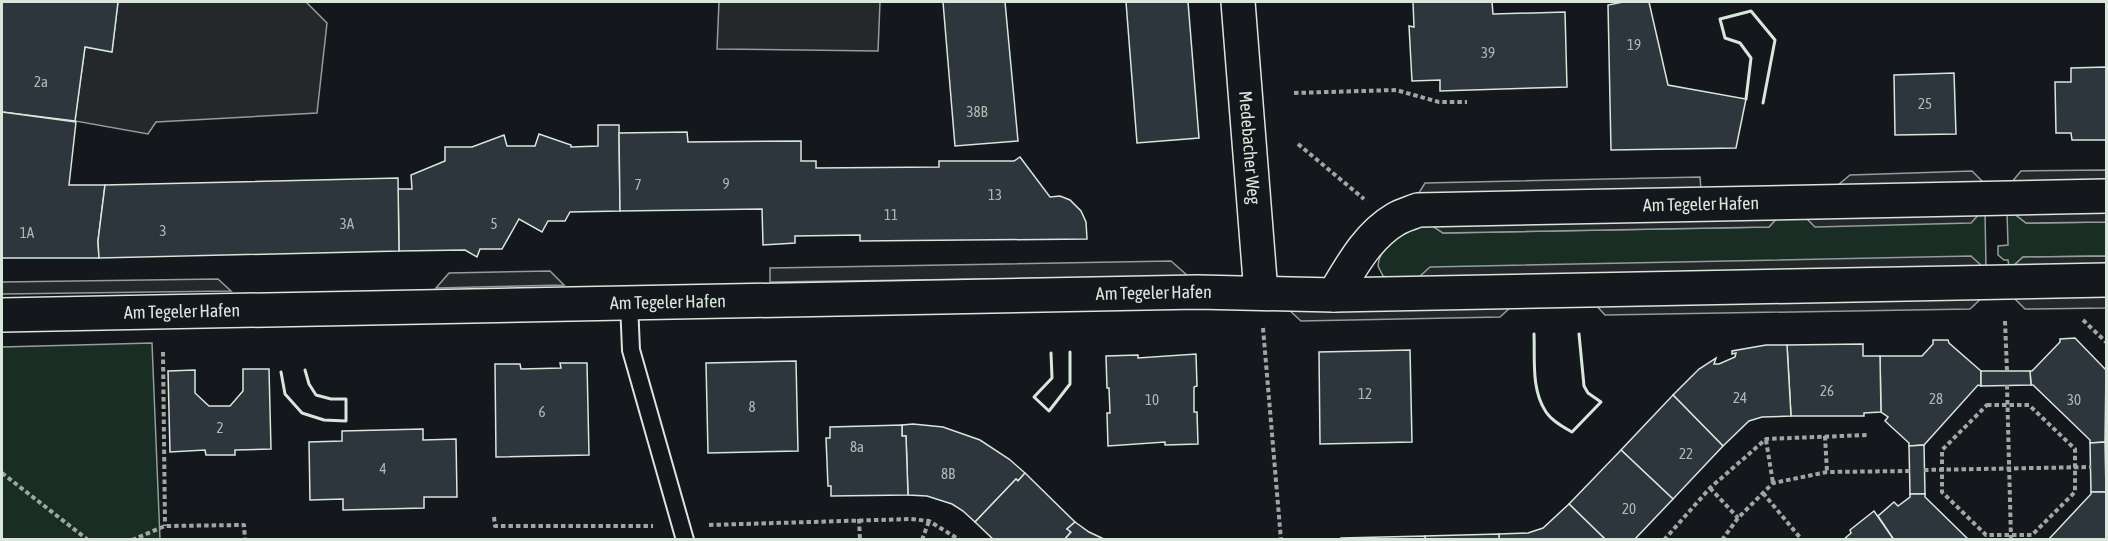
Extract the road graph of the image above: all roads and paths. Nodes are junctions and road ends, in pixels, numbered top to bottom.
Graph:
1 (1238, 2) edge
2 (1294, 93) dead end
3 (1467, 102) dead end
4 (1298, 144) dead end
5 (2106, 196) edge
6 (1365, 200) dead end
7 (2106, 280) edge
8 (1261, 292) junction
9 (1334, 295) junction
10 (629, 303) junction
11 (2, 315) edge
12 (2083, 320) dead end
13 (2005, 321) dead end
14 (2106, 342) edge
15 (163, 352) dead end
16 (2007, 371) dead end
17 (2007, 385) dead end
18 (2008, 404) junction
19 (1867, 435) dead end
20 (1825, 436) junction
21 (1766, 440) junction
22 (2091, 466) dead end
23 (2075, 467) junction
24 (2009, 468) junction
25 (1924, 470) dead end
26 (1942, 470) junction
27 (1827, 471) junction
28 (1910, 471) dead end
29 (2, 473) edge
30 (1773, 483) junction
31 (1710, 488) junction
32 (1763, 493) junction
33 (494, 517) dead end
34 (1738, 518) junction
35 (859, 519) junction
36 (929, 521) junction
37 (165, 526) junction
38 (682, 533) edge
39 (2011, 537) edge
40 (88, 540) edge
41 (132, 540) edge
42 (245, 540) edge
43 (860, 540) edge
44 (922, 540) edge
45 (960, 540) edge
46 (1281, 540) edge
47 (1665, 540) edge
48 (1722, 540) edge
49 (1802, 540) edge

1 - 8 street, Medebacher Weg
2 - 3 path
4 - 6 path
5 - 9 street, Am Tegeler Hafen
7 - 9 street, Am Tegeler Hafen
8 - 9 street, Am Tegeler Hafen
8 - 10 street, Am Tegeler Hafen
8 - 46 path
10 - 11 street, Am Tegeler Hafen
10 - 38 lane
12 - 14 path
13 - 16 path
15 - 37 path
17 - 18 path
18 - 23 path
18 - 24 path
18 - 26 path
19 - 20 path
20 - 21 path
20 - 27 path
21 - 30 path
21 - 31 path
22 - 23 path
23 - 24 path
23 - 39 path
24 - 26 path
24 - 39 path
25 - 26 path
26 - 39 path
27 - 28 path
27 - 30 path
29 - 40 path
30 - 32 path
31 - 34 path
31 - 47 path
32 - 34 path
32 - 49 path
33 - 38 path
34 - 48 path
35 - 36 path
35 - 38 path
35 - 43 path
36 - 44 path
36 - 45 path
37 - 41 path
37 - 42 path

